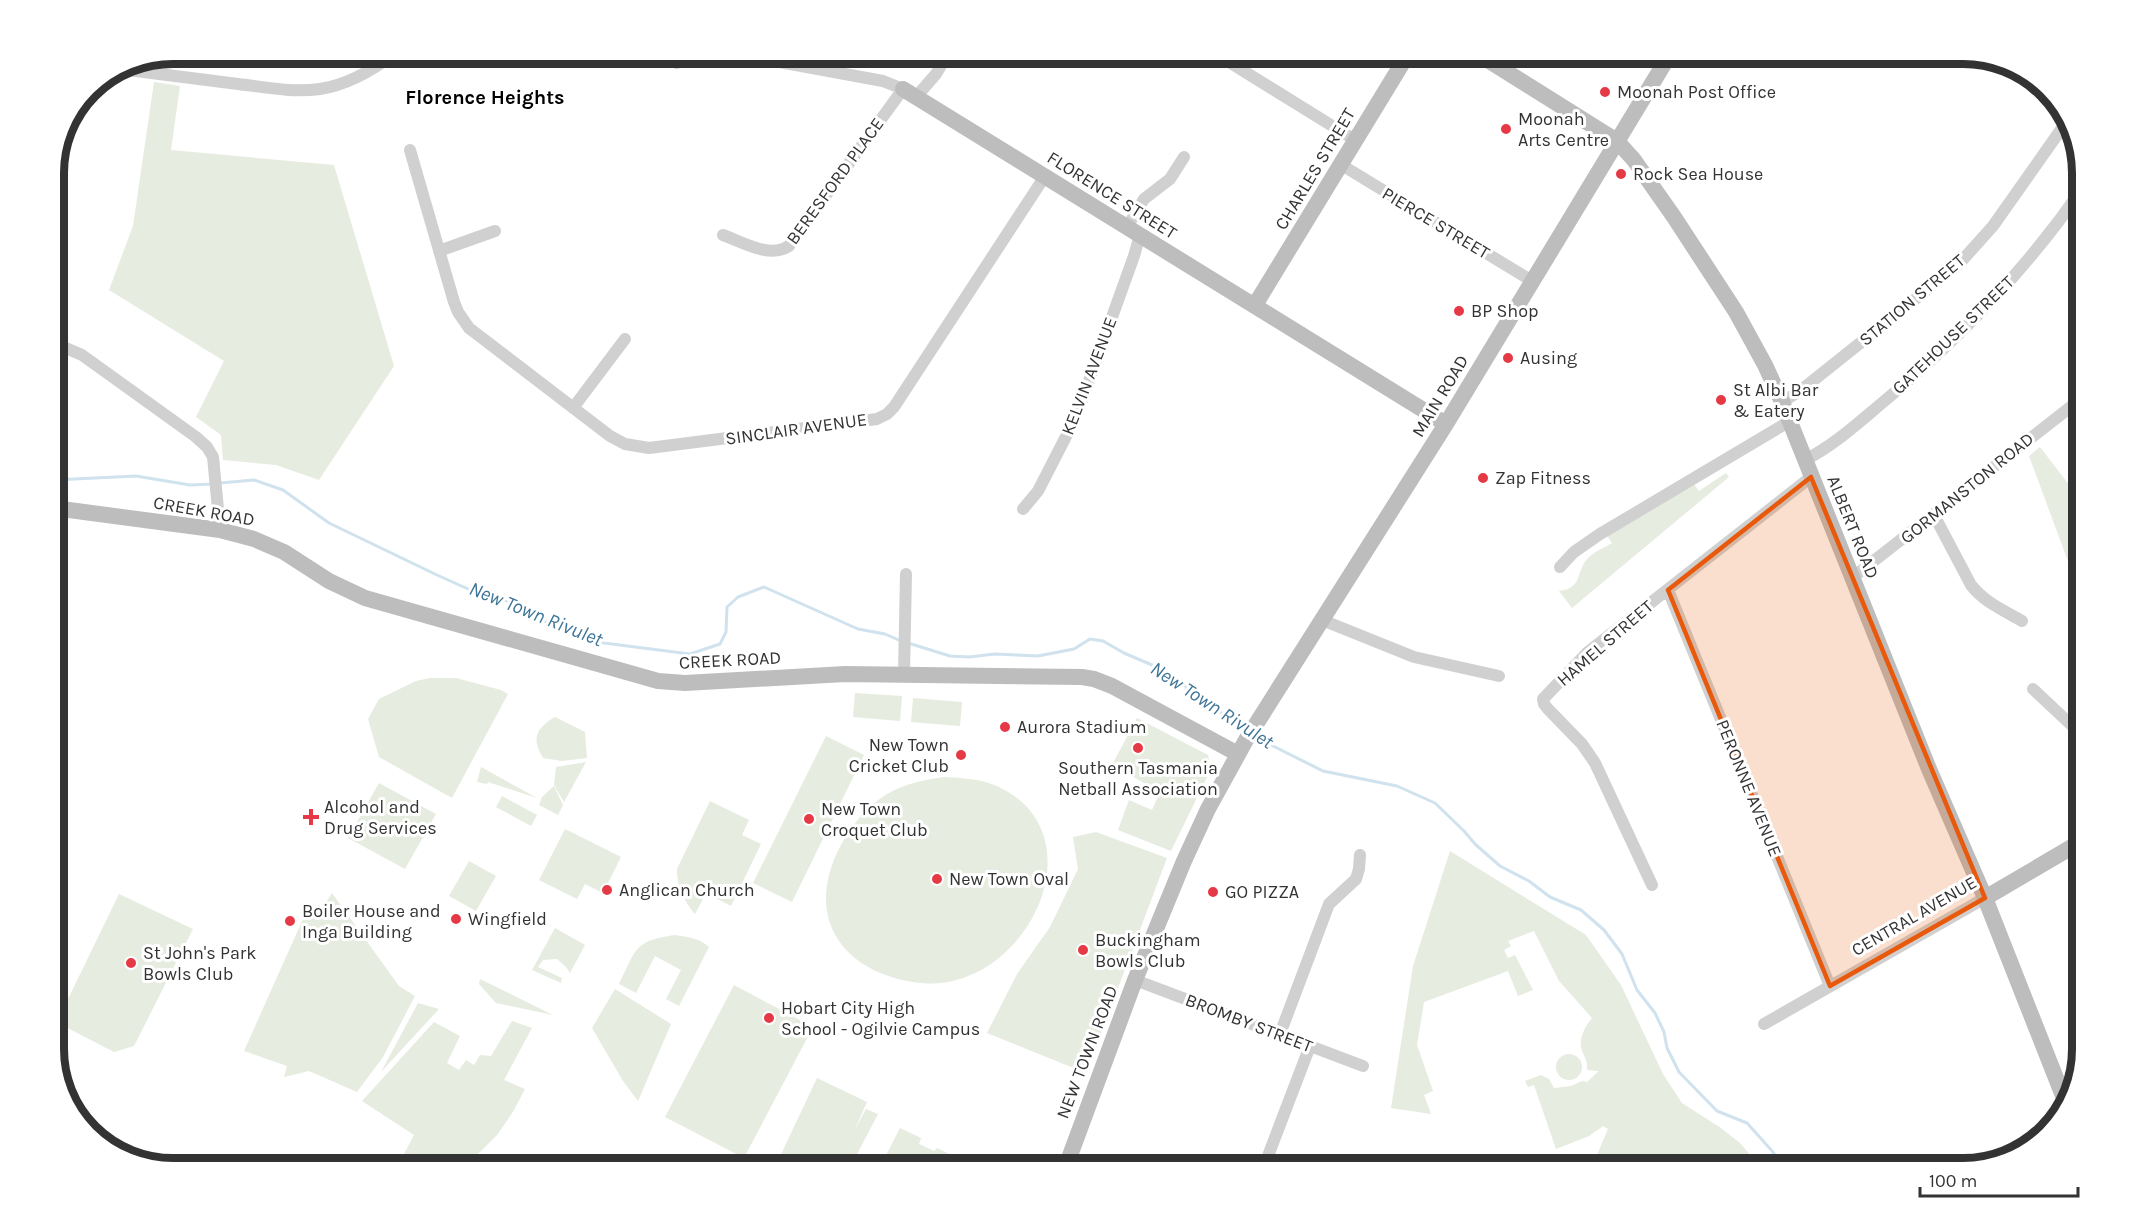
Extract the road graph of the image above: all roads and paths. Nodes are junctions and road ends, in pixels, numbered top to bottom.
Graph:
1 (379, 64) edge
2 (790, 64) edge
3 (942, 64) edge
4 (1232, 64) edge
5 (1402, 64) edge
6 (1494, 64) edge
7 (1664, 64) edge
8 (137, 71) edge
9 (909, 93) junction
10 (2061, 129) edge
11 (1355, 140) junction
12 (1617, 141) junction
13 (410, 150) dead end
14 (1184, 157) dead end
15 (1340, 164) junction
16 (1045, 176) junction
17 (2071, 205) edge
18 (495, 231) dead end
19 (1133, 231) junction
20 (723, 235) dead end
21 (439, 250) junction
22 (1532, 281) junction
23 (1255, 305) junction
24 (625, 339) dead end
25 (65, 348) edge
26 (1782, 402) junction
27 (2071, 406) edge
28 (573, 408) junction
29 (1790, 421) junction
30 (1446, 424) junction
31 (1805, 460) junction
32 (1811, 477) junction
33 (65, 509) edge
34 (1023, 509) dead end
35 (1934, 515) junction
36 (220, 530) junction
37 (1560, 567) dead end
38 (906, 574) dead end
39 (1852, 578) junction
40 (1668, 590) junction
41 (1322, 620) junction
42 (2022, 621) dead end
43 (904, 675) junction
44 (1499, 676) dead end
45 (2033, 689) dead end
46 (2072, 725) edge
47 (1242, 747) junction
48 (2072, 847) edge
49 (1360, 855) dead end
50 (1652, 885) dead end
51 (1985, 898) junction
52 (1135, 980) junction
53 (1830, 986) junction
54 (1764, 1024) dead end
55 (1280, 1034) junction
56 (1310, 1046) junction
57 (1363, 1066) dead end
58 (2062, 1093) edge
59 (1069, 1159) edge
60 (1267, 1159) edge

1 - 8 street
2 - 9 street, FLORENCE STREET
3 - 9 street, BERESFORD PLACE
4 - 11 street
5 - 11 street, CHARLES STREET
6 - 12 street, ALBERT ROAD
7 - 12 street, MAIN ROAD
9 - 16 street, FLORENCE STREET
9 - 20 street, BERESFORD PLACE
10 - 26 street, STATION STREET
11 - 15 street, CHARLES STREET
12 - 22 street, MAIN ROAD
12 - 26 street, ALBERT ROAD
13 - 21 street, SINCLAIR AVENUE
14 - 19 street, KELVIN AVENUE
15 - 22 street, PIERCE STREET
15 - 23 street, CHARLES STREET
16 - 19 street, FLORENCE STREET
16 - 28 street, SINCLAIR AVENUE
17 - 31 street, GATEHOUSE STREET
18 - 21 street
19 - 23 street, FLORENCE STREET
19 - 34 street, KELVIN AVENUE
21 - 28 street, SINCLAIR AVENUE
22 - 30 street, MAIN ROAD
23 - 30 street, FLORENCE STREET
24 - 28 street
25 - 36 street
26 - 29 street, ALBERT ROAD
27 - 35 street, GORMANSTON ROAD
29 - 31 street, ALBERT ROAD
29 - 37 street
30 - 41 street, MAIN ROAD
31 - 32 street, ALBERT ROAD
32 - 39 street, ALBERT ROAD
32 - 40 street, HAMEL STREET
33 - 36 street, CREEK ROAD
35 - 39 street, GORMANSTON ROAD
35 - 42 street
36 - 43 street, CREEK ROAD
38 - 43 street
39 - 51 street, ALBERT ROAD
40 - 50 street, HAMEL STREET
40 - 53 street, PERONNE AVENUE
41 - 44 street
41 - 47 street, MAIN ROAD
43 - 47 street, CREEK ROAD
45 - 46 street
47 - 52 street, NEW TOWN ROAD
48 - 51 street, CENTRAL AVENUE
49 - 55 street
51 - 53 street, CENTRAL AVENUE
51 - 58 street, ALBERT ROAD
52 - 55 street, BROMBY STREET
52 - 59 street, NEW TOWN ROAD
53 - 54 street, CENTRAL AVENUE
55 - 56 street, BROMBY STREET
56 - 57 street, BROMBY STREET
56 - 60 street

